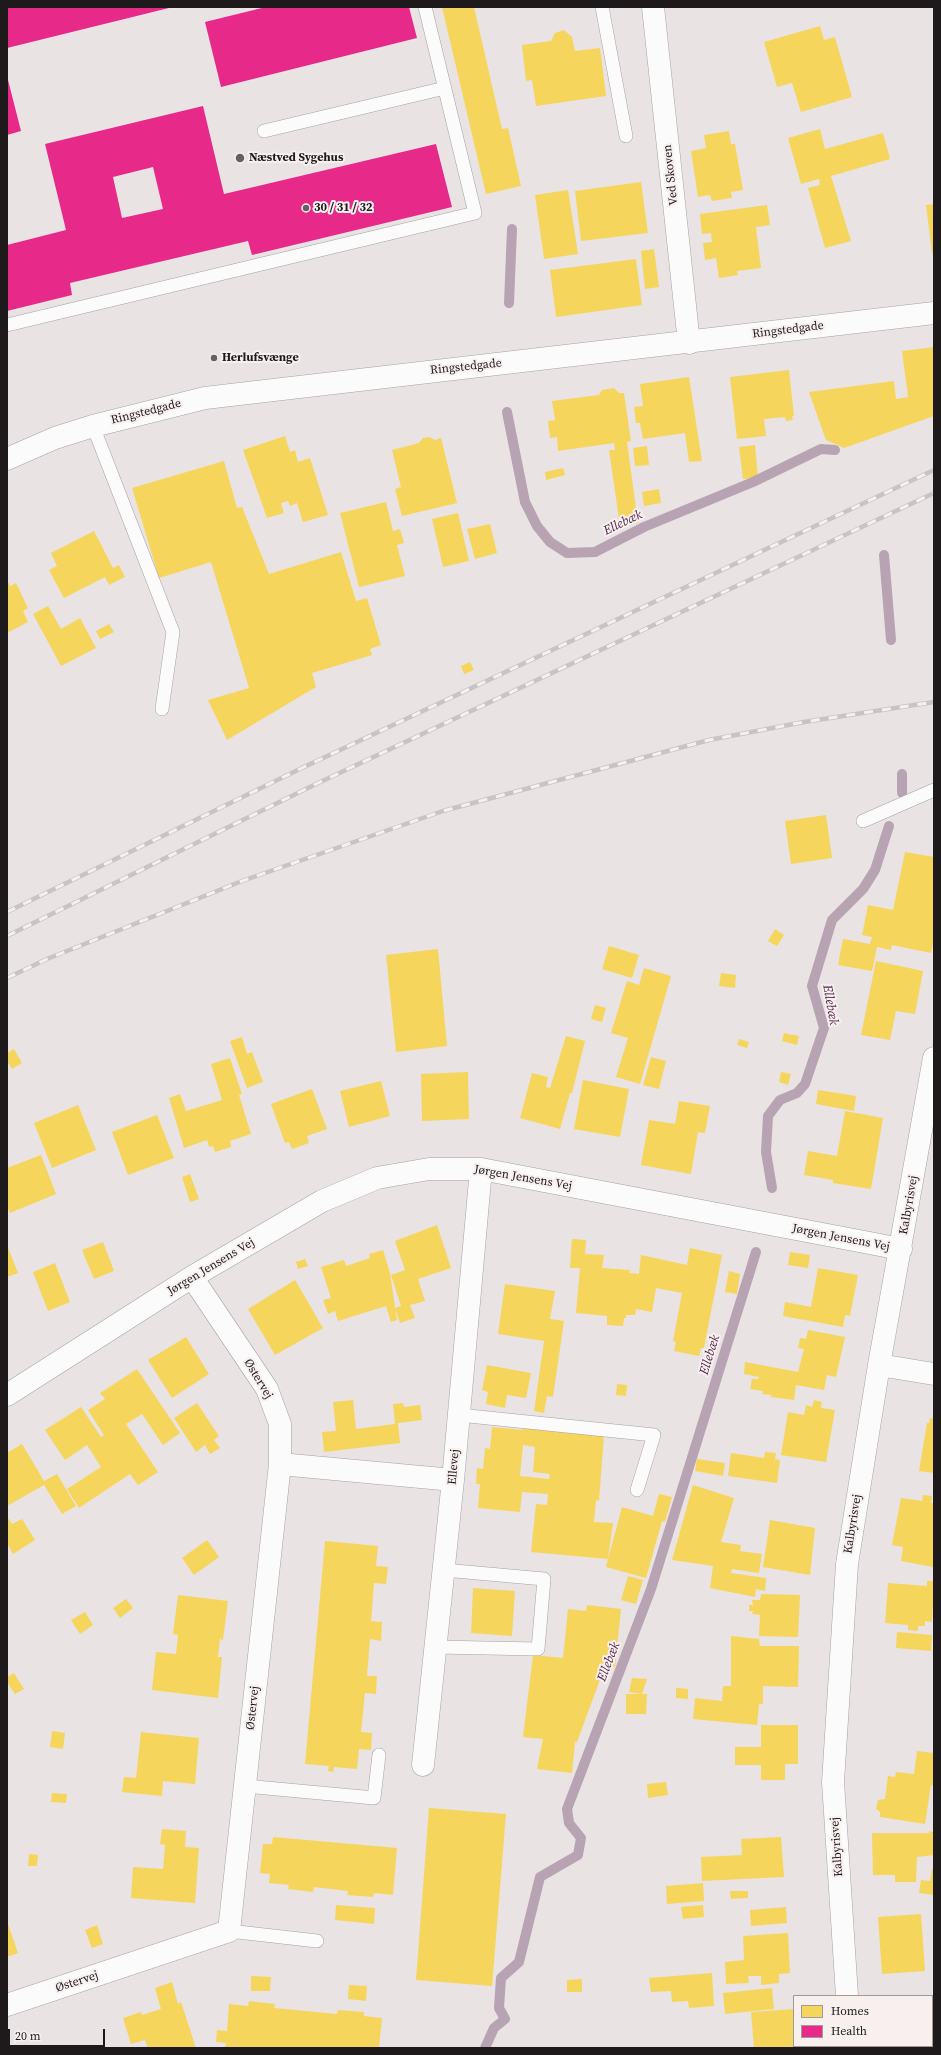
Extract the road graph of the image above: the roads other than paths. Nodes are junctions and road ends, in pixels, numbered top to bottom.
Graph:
1 (425, 7) edge
2 (602, 7) edge
3 (653, 7) edge
4 (445, 88) junction
5 (264, 132) dead end
6 (626, 136) dead end
7 (934, 313) edge
8 (7, 325) edge
9 (689, 343) junction
10 (92, 426) junction
11 (7, 459) edge
12 (162, 709) dead end
13 (934, 790) edge
14 (864, 821) dead end
15 (934, 1058) edge
16 (482, 1169) junction
17 (901, 1250) junction
18 (192, 1277) junction
19 (879, 1364) junction
20 (934, 1374) edge
21 (7, 1395) edge
22 (459, 1415) junction
23 (280, 1464) junction
24 (453, 1480) junction
25 (637, 1490) dead end
26 (444, 1570) junction
27 (435, 1647) junction
28 (379, 1755) dead end
29 (423, 1765) dead end
30 (245, 1786) junction
31 (229, 1931) junction
32 (317, 1941) dead end
33 (847, 1995) edge
34 (7, 2005) edge

1 - 4 lane
2 - 6 lane
3 - 9 street, Ved Skoven
4 - 5 lane
4 - 8 lane
7 - 9 street, Ringstedgade
9 - 10 street, Ringstedgade
10 - 11 street, Ringstedgade
10 - 12 lane
13 - 14 lane
15 - 17 street, Kalbyrisvej
16 - 17 street, Jørgen Jensens Vej
16 - 18 street, Jørgen Jensens Vej
16 - 22 street, Ellevej
17 - 19 street, Kalbyrisvej
18 - 21 street, Jørgen Jensens Vej
18 - 23 street, Østervej
19 - 20 street
19 - 33 street, Kalbyrisvej
22 - 24 street, Ellevej
22 - 25 lane
23 - 24 street
23 - 30 street, Østervej
24 - 26 street, Ellevej
26 - 27 street, Ellevej
26 - 27 lane
27 - 29 street, Ellevej
28 - 30 lane
30 - 31 street, Østervej
31 - 32 lane
31 - 34 street, Østervej

